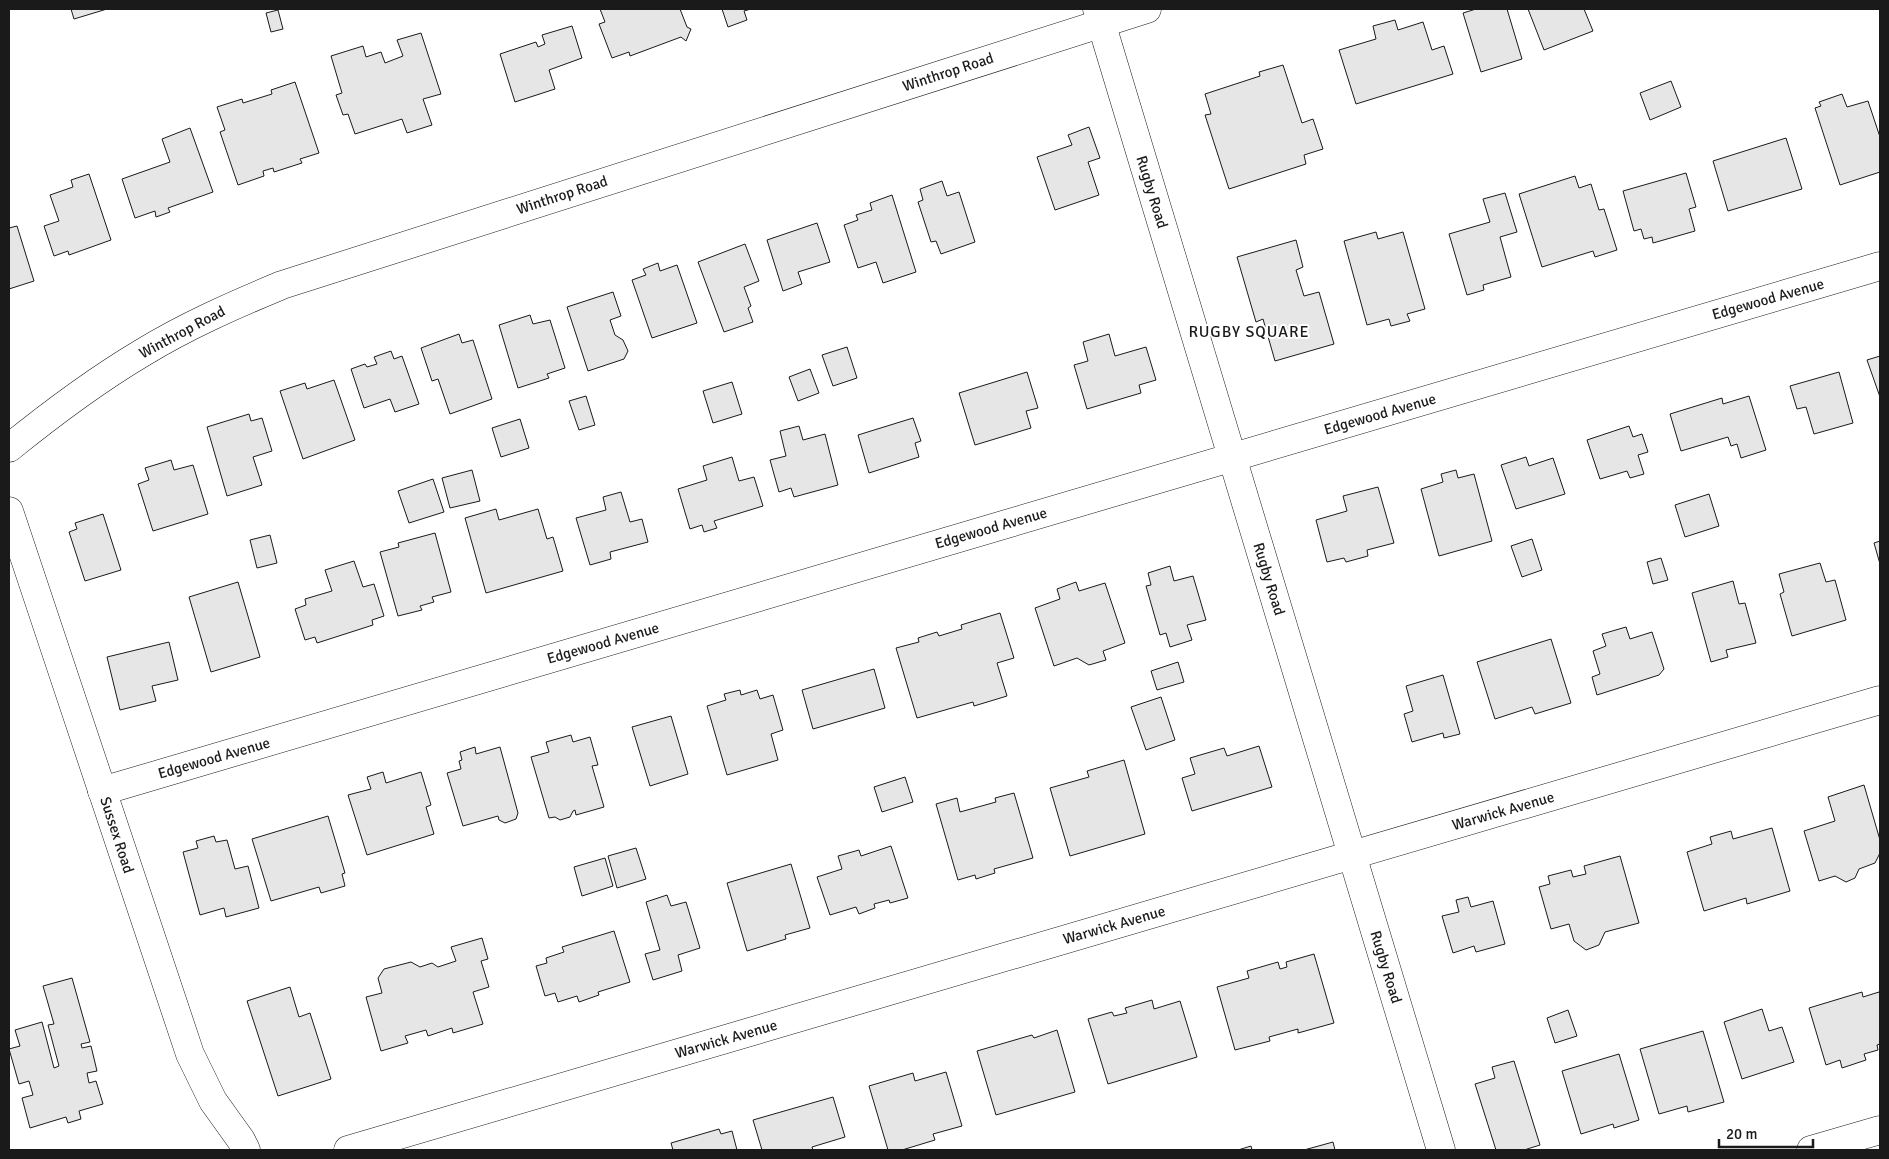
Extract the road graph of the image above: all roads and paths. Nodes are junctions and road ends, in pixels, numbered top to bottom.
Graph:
1 (1147, 9) edge
2 (1099, 16) edge
3 (1880, 266) edge
4 (9, 448) edge
5 (1232, 457) junction
6 (9, 511) edge
7 (1880, 700) edge
8 (102, 791) junction
9 (1352, 855) junction
10 (1880, 1130) edge
11 (246, 1150) edge
12 (348, 1150) edge
13 (1441, 1150) edge
14 (1811, 1150) edge

1 - 2 street, Winthrop Road
2 - 4 street, Winthrop Road
2 - 5 street, Rugby Road
3 - 5 street, Edgewood Avenue
5 - 8 street, Edgewood Avenue
5 - 9 street, Rugby Road
6 - 8 street, Sussex Road
7 - 9 street, Warwick Avenue
8 - 11 street, Sussex Road
9 - 12 street, Warwick Avenue
9 - 13 street, Rugby Road
10 - 14 street

